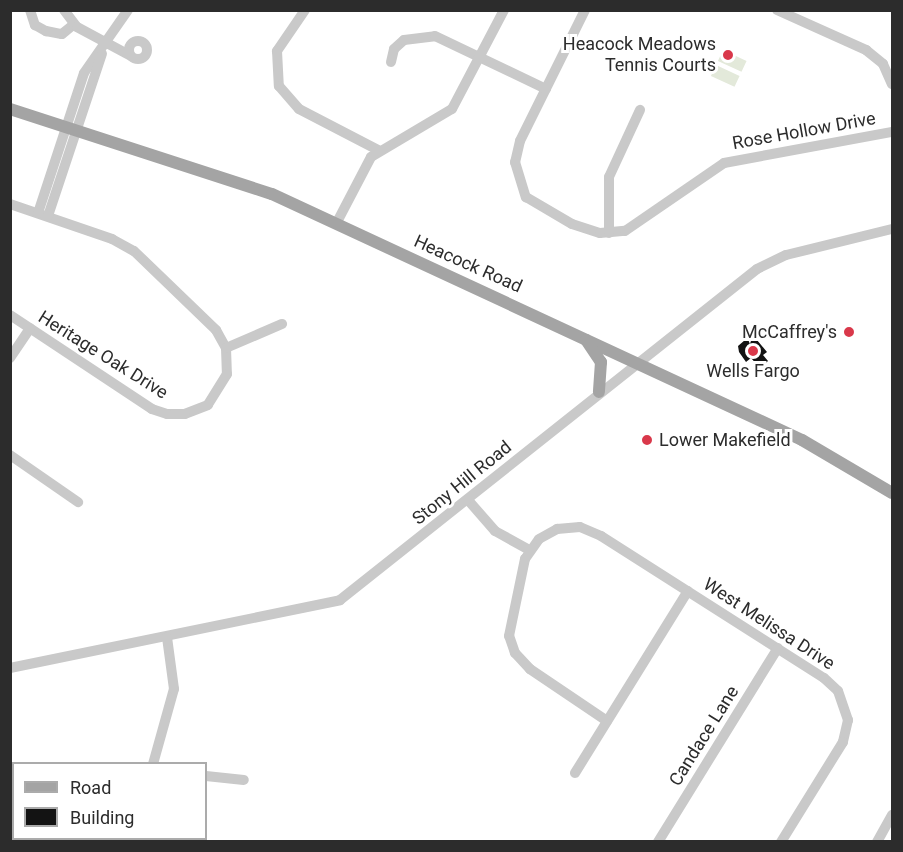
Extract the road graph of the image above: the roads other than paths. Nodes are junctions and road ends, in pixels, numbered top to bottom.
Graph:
1 (30, 10) edge
2 (64, 10) edge
3 (128, 10) edge
4 (305, 10) edge
5 (504, 10) edge
6 (585, 10) edge
7 (777, 10) edge
8 (73, 25) junction
9 (106, 41) junction
10 (130, 56) dead end
11 (480, 58) junction
12 (391, 62) dead end
13 (892, 84) edge
14 (546, 89) junction
15 (10, 109) edge
16 (640, 110) dead end
17 (71, 129) junction
18 (892, 132) edge
19 (378, 150) junction
20 (10, 204) edge
21 (43, 214) junction
22 (336, 224) junction
23 (892, 229) edge
24 (609, 233) junction
25 (10, 315) edge
26 (282, 324) dead end
27 (30, 328) junction
28 (585, 339) junction
29 (226, 348) junction
30 (10, 358) edge
31 (635, 363) junction
32 (599, 392) junction
33 (10, 455) edge
34 (892, 492) edge
35 (468, 500) junction
36 (78, 502) dead end
37 (529, 550) junction
38 (688, 591) junction
39 (167, 637) junction
40 (778, 648) junction
41 (10, 668) edge
42 (607, 721) junction
43 (156, 762) edge
44 (575, 772) dead end
45 (207, 776) edge
46 (244, 780) dead end
47 (892, 816) edge
48 (658, 842) edge
49 (781, 842) edge
50 (876, 842) edge

1 - 8 street
2 - 8 street
3 - 9 street
4 - 19 street
5 - 11 street
6 - 14 street
7 - 13 street
8 - 9 street
9 - 10 street
9 - 17 street
11 - 12 street
11 - 14 street
11 - 19 street
14 - 24 street
15 - 17 main road, Heacock Road
16 - 24 street
17 - 21 street
17 - 22 main road, Heacock Road
18 - 24 street, Rose Hollow Drive
19 - 22 street
20 - 21 street
21 - 29 street
22 - 28 main road, Heacock Road
23 - 31 street, Stony Hill Road
25 - 27 street, Heritage Oak Drive
26 - 29 street
27 - 29 street, Heritage Oak Drive
27 - 30 street
28 - 31 main road, Heacock Road
28 - 32 main road
31 - 32 street, Stony Hill Road
31 - 34 main road, Heacock Road
32 - 35 street, Stony Hill Road
33 - 36 street
35 - 37 street
35 - 39 street, Stony Hill Road
37 - 38 street, West Melissa Drive
37 - 42 street
38 - 40 street, West Melissa Drive
38 - 42 street
39 - 41 street, Stony Hill Road
39 - 43 street
40 - 48 street, Candace Lane
40 - 49 street, West Melissa Drive
42 - 44 street
45 - 46 street
47 - 50 street

